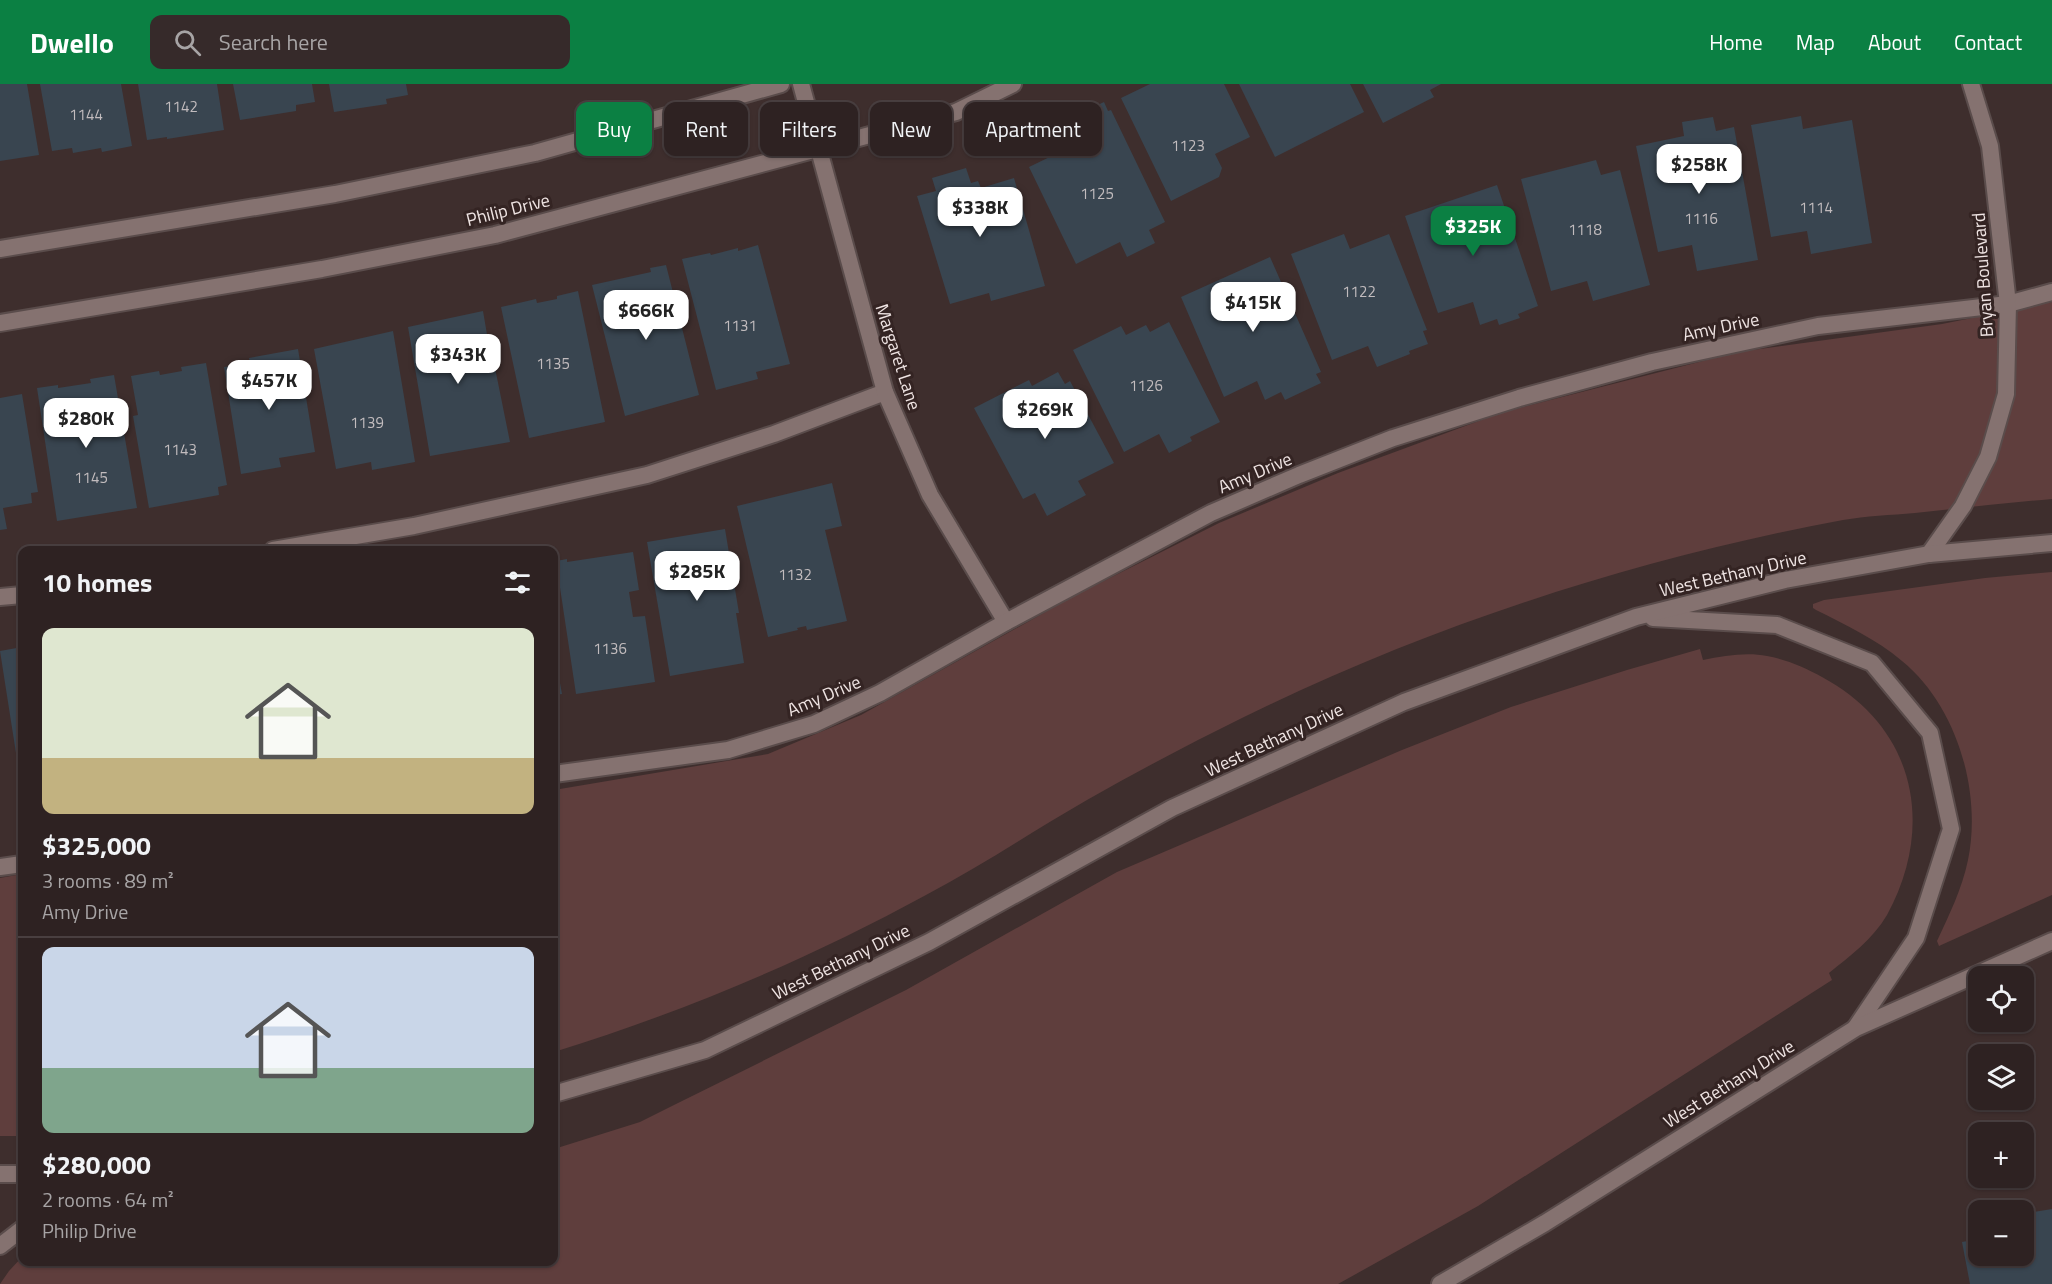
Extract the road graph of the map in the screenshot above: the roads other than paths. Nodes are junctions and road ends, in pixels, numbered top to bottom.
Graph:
1 (781, 84) edge
2 (801, 84) edge
3 (1013, 84) edge
4 (1971, 84) edge
5 (806, 102) edge
6 (858, 138) edge
7 (788, 156) edge
8 (820, 156) edge
9 (0, 249) edge
10 (2052, 292) edge
11 (2008, 304) junction
12 (0, 323) edge
13 (885, 392) junction
14 (2052, 543) edge
15 (296, 546) edge
16 (1929, 554) junction
17 (18, 595) edge
18 (0, 597) edge
19 (1636, 617) junction
20 (1005, 622) junction
21 (558, 773) edge
22 (18, 865) edge
23 (0, 867) edge
24 (2052, 941) edge
25 (1856, 1028) junction
26 (558, 1093) edge
27 (0, 1174) edge
28 (18, 1174) edge
29 (18, 1231) edge
30 (0, 1246) edge
31 (1440, 1284) edge

1 - 9 street
2 - 5 street, Margaret Lane
3 - 6 street, Philip Drive
4 - 11 street, Bryan Boulevard
7 - 12 street, Philip Drive
8 - 13 street, Margaret Lane
10 - 11 street, Amy Drive
11 - 16 street, Bryan Boulevard
11 - 20 street, Amy Drive
13 - 15 street
13 - 20 street, Margaret Lane
14 - 16 street, West Bethany Drive
16 - 19 street, West Bethany Drive
17 - 18 street
19 - 25 street
19 - 26 street, West Bethany Drive
20 - 21 street, Amy Drive
22 - 23 street
24 - 25 street, West Bethany Drive
25 - 31 street, West Bethany Drive
27 - 28 street
29 - 30 street

